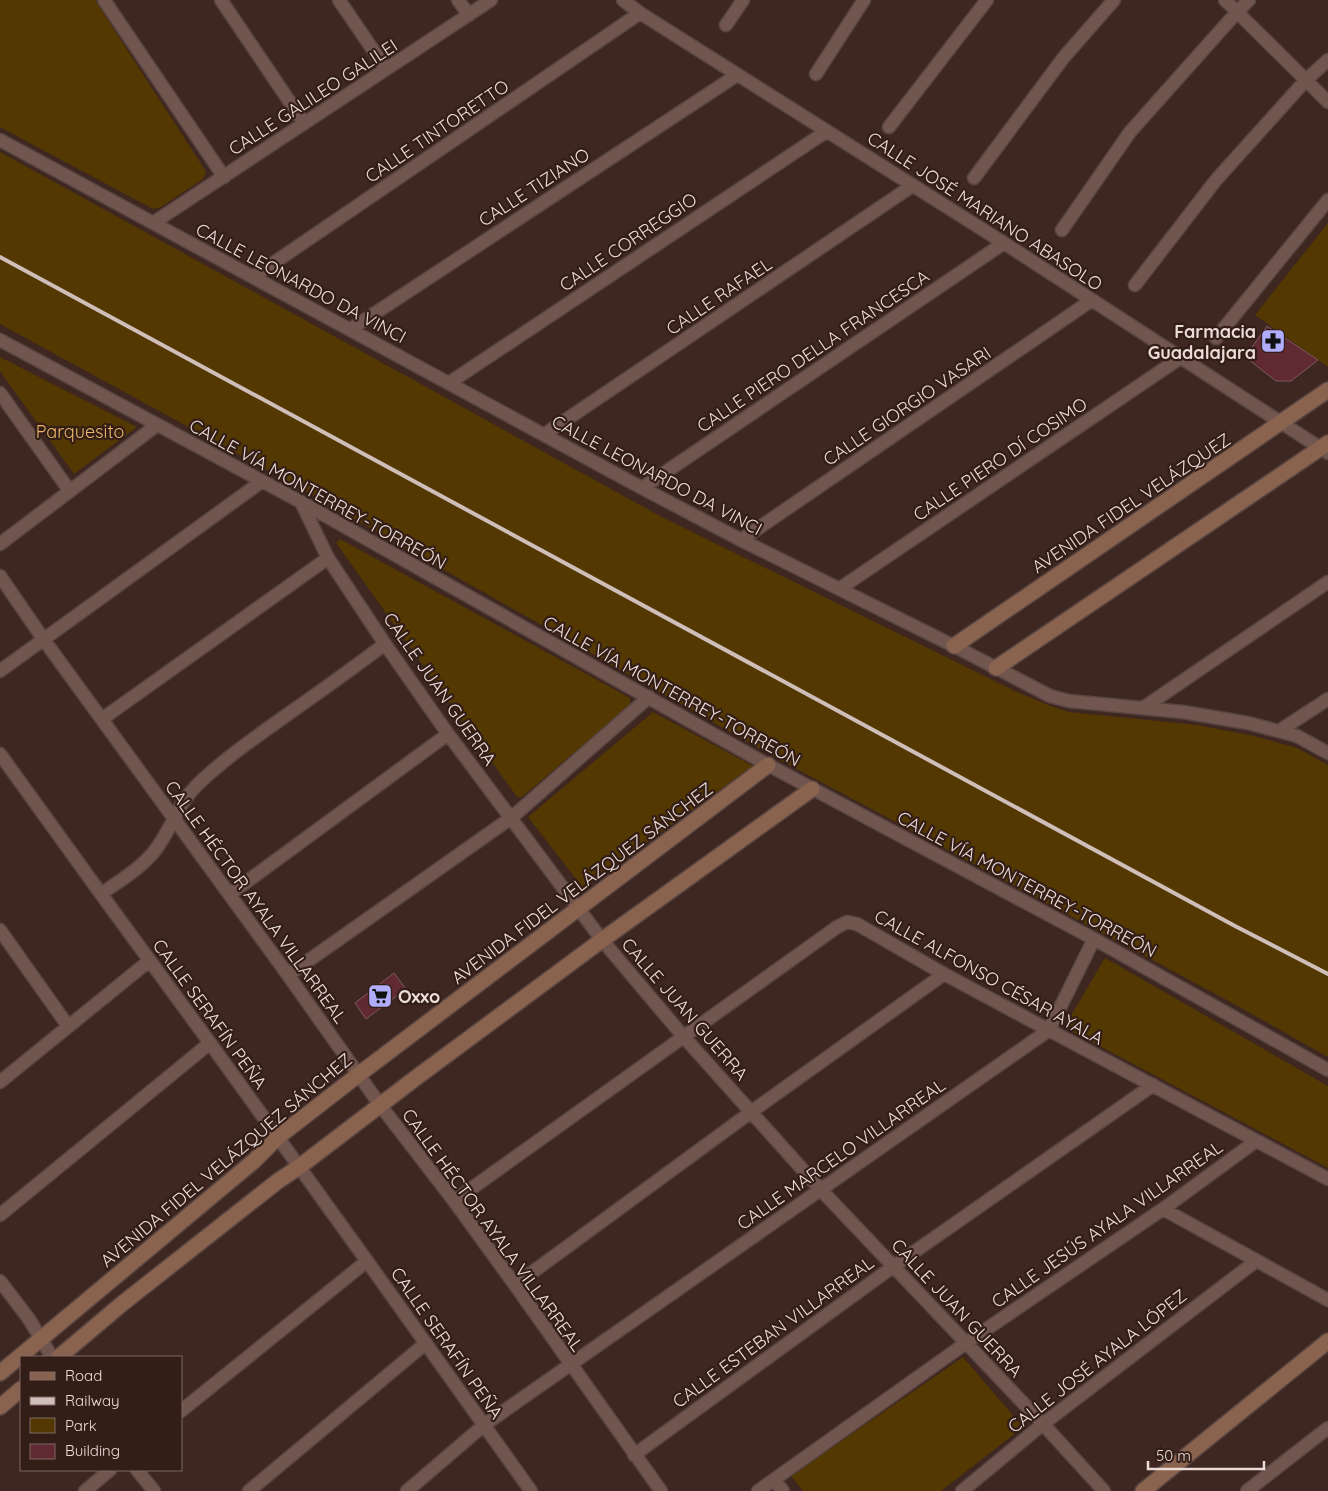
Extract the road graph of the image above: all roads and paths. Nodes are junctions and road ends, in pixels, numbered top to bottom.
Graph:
1 (104, 0) edge
2 (221, 0) edge
3 (339, 0) edge
4 (458, 0) edge
5 (491, 0) edge
6 (623, 0) edge
7 (743, 0) edge
8 (864, 0) edge
9 (987, 0) edge
10 (1114, 0) edge
11 (1225, 0) edge
12 (1249, 0) edge
13 (1237, 12) junction
14 (640, 13) junction
15 (468, 15) junction
16 (726, 25) dead end
17 (1328, 60) edge
18 (386, 69) junction
19 (816, 74) dead end
20 (737, 75) junction
21 (1306, 80) junction
22 (1328, 102) edge
23 (304, 123) junction
24 (889, 127) dead end
25 (827, 131) junction
26 (0, 140) edge
27 (224, 177) junction
28 (974, 178) dead end
29 (912, 186) junction
30 (1328, 200) edge
31 (153, 223) junction
32 (1062, 230) dead end
33 (1004, 243) junction
34 (253, 277) junction
35 (1135, 285) dead end
36 (1092, 300) junction
37 (351, 329) junction
38 (1216, 338) dead end
39 (0, 340) edge
40 (1180, 358) junction
41 (449, 383) junction
42 (1328, 390) edge
43 (0, 393) edge
44 (1281, 423) junction
45 (156, 425) junction
46 (545, 434) junction
47 (1325, 448) edge
48 (261, 482) junction
49 (642, 488) junction
50 (69, 490) junction
51 (301, 502) junction
52 (741, 540) junction
53 (0, 544) edge
54 (328, 558) junction
55 (0, 576) edge
56 (1328, 582) edge
57 (839, 589) junction
58 (44, 640) junction
59 (386, 644) junction
60 (954, 646) junction
61 (996, 668) junction
62 (0, 671) edge
63 (649, 698) junction
64 (1328, 699) edge
65 (1143, 708) junction
66 (102, 719) junction
67 (1279, 731) junction
68 (448, 734) junction
69 (1328, 753) edge
70 (0, 754) edge
71 (768, 766) junction
72 (812, 789) junction
73 (174, 816) junction
74 (511, 818) junction
75 (100, 894) junction
76 (230, 894) junction
77 (579, 910) junction
78 (2, 937) edge
79 (1094, 939) junction
80 (602, 940) junction
81 (149, 961) junction
82 (944, 974) junction
83 (288, 975) junction
84 (68, 1026) junction
85 (1049, 1030) junction
86 (683, 1036) junction
87 (210, 1043) junction
88 (1328, 1070) edge
89 (358, 1075) junction
90 (0, 1082) edge
91 (1153, 1085) junction
92 (380, 1105) junction
93 (752, 1112) junction
94 (278, 1137) junction
95 (1256, 1141) junction
96 (299, 1167) junction
97 (1328, 1179) edge
98 (821, 1190) junction
99 (454, 1201) junction
100 (1162, 1209) junction
101 (0, 1215) edge
102 (367, 1261) junction
103 (1256, 1261) junction
104 (894, 1266) junction
105 (0, 1281) edge
106 (515, 1285) junction
107 (1328, 1300) edge
108 (40, 1339) junction
109 (1328, 1341) edge
110 (426, 1343) junction
111 (966, 1343) junction
112 (51, 1356) edge
113 (60, 1356) edge
114 (570, 1365) junction
115 (0, 1373) edge
116 (20, 1390) edge
117 (0, 1407) edge
118 (182, 1410) edge
119 (1043, 1424) junction
120 (484, 1425) junction
121 (1328, 1428) edge
122 (634, 1455) junction
123 (109, 1471) edge
124 (138, 1471) edge
125 (774, 1480) junction
126 (85, 1491) edge
127 (154, 1491) edge
128 (248, 1491) edge
129 (407, 1491) edge
130 (531, 1491) edge
131 (661, 1491) edge
132 (758, 1491) edge
133 (783, 1491) edge
134 (962, 1491) edge
135 (1104, 1491) edge
136 (1143, 1491) edge
137 (1247, 1491) edge

1 - 27 street
2 - 23 street
3 - 18 street
4 - 15 street
5 - 15 street, CALLE GALILEO GALILEI
6 - 14 street, CALLE JOSÉ MARIANO ABASOLO
7 - 16 street
8 - 19 street
9 - 24 street
10 - 28 street
11 - 13 street
12 - 13 street
13 - 21 street
13 - 32 street
14 - 20 street, CALLE JOSÉ MARIANO ABASOLO
14 - 34 street, CALLE TINTORETTO
15 - 18 street, CALLE GALILEO GALILEI
17 - 21 street
18 - 23 street, CALLE GALILEO GALILEI
20 - 25 street, CALLE JOSÉ MARIANO ABASOLO
20 - 37 street, CALLE TIZIANO
21 - 22 street
21 - 35 street
23 - 27 street, CALLE GALILEO GALILEI
25 - 29 street, CALLE JOSÉ MARIANO ABASOLO
25 - 41 street, CALLE CORREGGIO
26 - 31 street, CALLE LEONARDO DA VINCI
27 - 31 street, CALLE GALILEO GALILEI
29 - 33 street, CALLE JOSÉ MARIANO ABASOLO
29 - 46 street, CALLE RAFAEL
30 - 38 street
31 - 34 street, CALLE LEONARDO DA VINCI
33 - 36 street, CALLE JOSÉ MARIANO ABASOLO
33 - 49 street, CALLE PIERO DELLA FRANCESCA
34 - 37 street, CALLE LEONARDO DA VINCI
36 - 40 street, CALLE JOSÉ MARIANO ABASOLO
36 - 52 street, CALLE GIORGIO VASARI
37 - 41 street, CALLE LEONARDO DA VINCI
39 - 45 street, CALLE VÍA MONTERREY-TORREÓN
40 - 44 street, CALLE JOSÉ MARIANO ABASOLO
40 - 57 street, CALLE PIERO DÍ COSIMO
41 - 46 street, CALLE LEONARDO DA VINCI
42 - 44 street, AVENIDA FIDEL VELÁZQUEZ
43 - 50 street
44 - 47 street, CALLE JOSÉ MARIANO ABASOLO
44 - 60 street, AVENIDA FIDEL VELÁZQUEZ
45 - 48 street, CALLE VÍA MONTERREY-TORREÓN
45 - 50 street
46 - 49 street, CALLE LEONARDO DA VINCI
47 - 61 street
48 - 51 street, CALLE VÍA MONTERREY-TORREÓN
48 - 58 street
49 - 52 street, CALLE LEONARDO DA VINCI
50 - 53 street
51 - 54 street, CALLE JUAN GUERRA
51 - 63 street, CALLE VÍA MONTERREY-TORREÓN
52 - 57 street, CALLE LEONARDO DA VINCI
54 - 59 street, CALLE JUAN GUERRA
54 - 66 street
55 - 58 street, CALLE HÉCTOR AYALA VILLARREAL
56 - 65 street
57 - 60 street, CALLE LEONARDO DA VINCI
58 - 62 street
58 - 66 street, CALLE HÉCTOR AYALA VILLARREAL
59 - 68 street, CALLE JUAN GUERRA
59 - 73 street
60 - 61 street, CALLE LEONARDO DA VINCI
61 - 65 street, CALLE LEONARDO DA VINCI
63 - 71 street, CALLE VÍA MONTERREY-TORREÓN
63 - 74 street
64 - 67 street
65 - 67 street, CALLE LEONARDO DA VINCI
66 - 73 street, CALLE HÉCTOR AYALA VILLARREAL
67 - 69 street, CALLE LEONARDO DA VINCI
68 - 74 street, CALLE JUAN GUERRA
68 - 76 street
70 - 75 street, CALLE SERAFÍN PEÑA
71 - 72 street, CALLE VÍA MONTERREY-TORREÓN
71 - 77 street, AVENIDA FIDEL VELÁZQUEZ SÁNCHEZ
72 - 79 street, CALLE VÍA MONTERREY-TORREÓN
72 - 80 street
73 - 75 street
73 - 76 street, CALLE HÉCTOR AYALA VILLARREAL
74 - 77 street, CALLE JUAN GUERRA
74 - 83 street
75 - 81 street, CALLE SERAFÍN PEÑA
76 - 83 street, CALLE HÉCTOR AYALA VILLARREAL
77 - 80 street, CALLE JUAN GUERRA
77 - 89 street, AVENIDA FIDEL VELÁZQUEZ SÁNCHEZ
78 - 84 street
79 - 85 street, CALLE MARCELO VILLARREAL
79 - 88 street, CALLE VÍA MONTERREY-TORREÓN
80 - 86 street, CALLE JUAN GUERRA
80 - 92 street
81 - 84 street
81 - 87 street, CALLE SERAFÍN PEÑA
82 - 85 street, CALLE ALFONSO CÉSAR AYALA
82 - 86 street, CALLE ALFONSO CÉSAR AYALA
82 - 93 street
83 - 89 street, CALLE HÉCTOR AYALA VILLARREAL
84 - 90 street
85 - 91 street, CALLE ALFONSO CÉSAR AYALA
85 - 98 street, CALLE MARCELO VILLARREAL
86 - 93 street, CALLE JUAN GUERRA
86 - 99 street, CALLE ALFONSO CÉSAR AYALA
87 - 94 street, CALLE SERAFÍN PEÑA
87 - 101 street
89 - 92 street, CALLE HÉCTOR AYALA VILLARREAL
89 - 94 street, AVENIDA FIDEL VELÁZQUEZ SÁNCHEZ
91 - 95 street, CALLE ALFONSO CÉSAR AYALA
91 - 104 street, CALLE ESTEBAN VILLARREAL
92 - 96 street
92 - 99 street, CALLE HÉCTOR AYALA VILLARREAL
93 - 98 street, CALLE JUAN GUERRA
93 - 106 street
94 - 96 street, CALLE SERAFÍN PEÑA
94 - 108 street, AVENIDA FIDEL VELÁZQUEZ SÁNCHEZ
95 - 97 street, CALLE ALFONSO CÉSAR AYALA
95 - 100 street, CALLE JESÚS AYALA VILLARREAL
96 - 102 street, CALLE SERAFÍN PEÑA
96 - 113 street
98 - 104 street, CALLE JUAN GUERRA
98 - 114 street, CALLE MARCELO VILLARREAL
99 - 106 street, CALLE HÉCTOR AYALA VILLARREAL
100 - 103 street
100 - 111 street, CALLE JESÚS AYALA VILLARREAL
102 - 110 street, CALLE SERAFÍN PEÑA
102 - 118 street
103 - 107 street
103 - 119 street, CALLE JOSÉ AYALA LÓPEZ
104 - 111 street, CALLE JUAN GUERRA
104 - 122 street, CALLE ESTEBAN VILLARREAL
105 - 108 street
106 - 114 street, CALLE HÉCTOR AYALA VILLARREAL
108 - 112 street
108 - 115 street, AVENIDA FIDEL VELÁZQUEZ SÁNCHEZ
109 - 136 street
110 - 120 street, CALLE SERAFÍN PEÑA
110 - 128 street
111 - 119 street, CALLE JUAN GUERRA
111 - 125 street, CALLE JESÚS AYALA VILLARREAL
114 - 120 street, CALLE MARCELO VILLARREAL
114 - 122 street, CALLE HÉCTOR AYALA VILLARREAL
116 - 117 street
119 - 134 street, CALLE JOSÉ AYALA LÓPEZ
119 - 135 street, CALLE JUAN GUERRA
120 - 129 street, CALLE MARCELO VILLARREAL
120 - 130 street, CALLE SERAFÍN PEÑA
121 - 137 street
122 - 131 street, CALLE HÉCTOR AYALA VILLARREAL
123 - 126 street
124 - 127 street
125 - 132 street, CALLE JESÚS AYALA VILLARREAL
125 - 133 street

